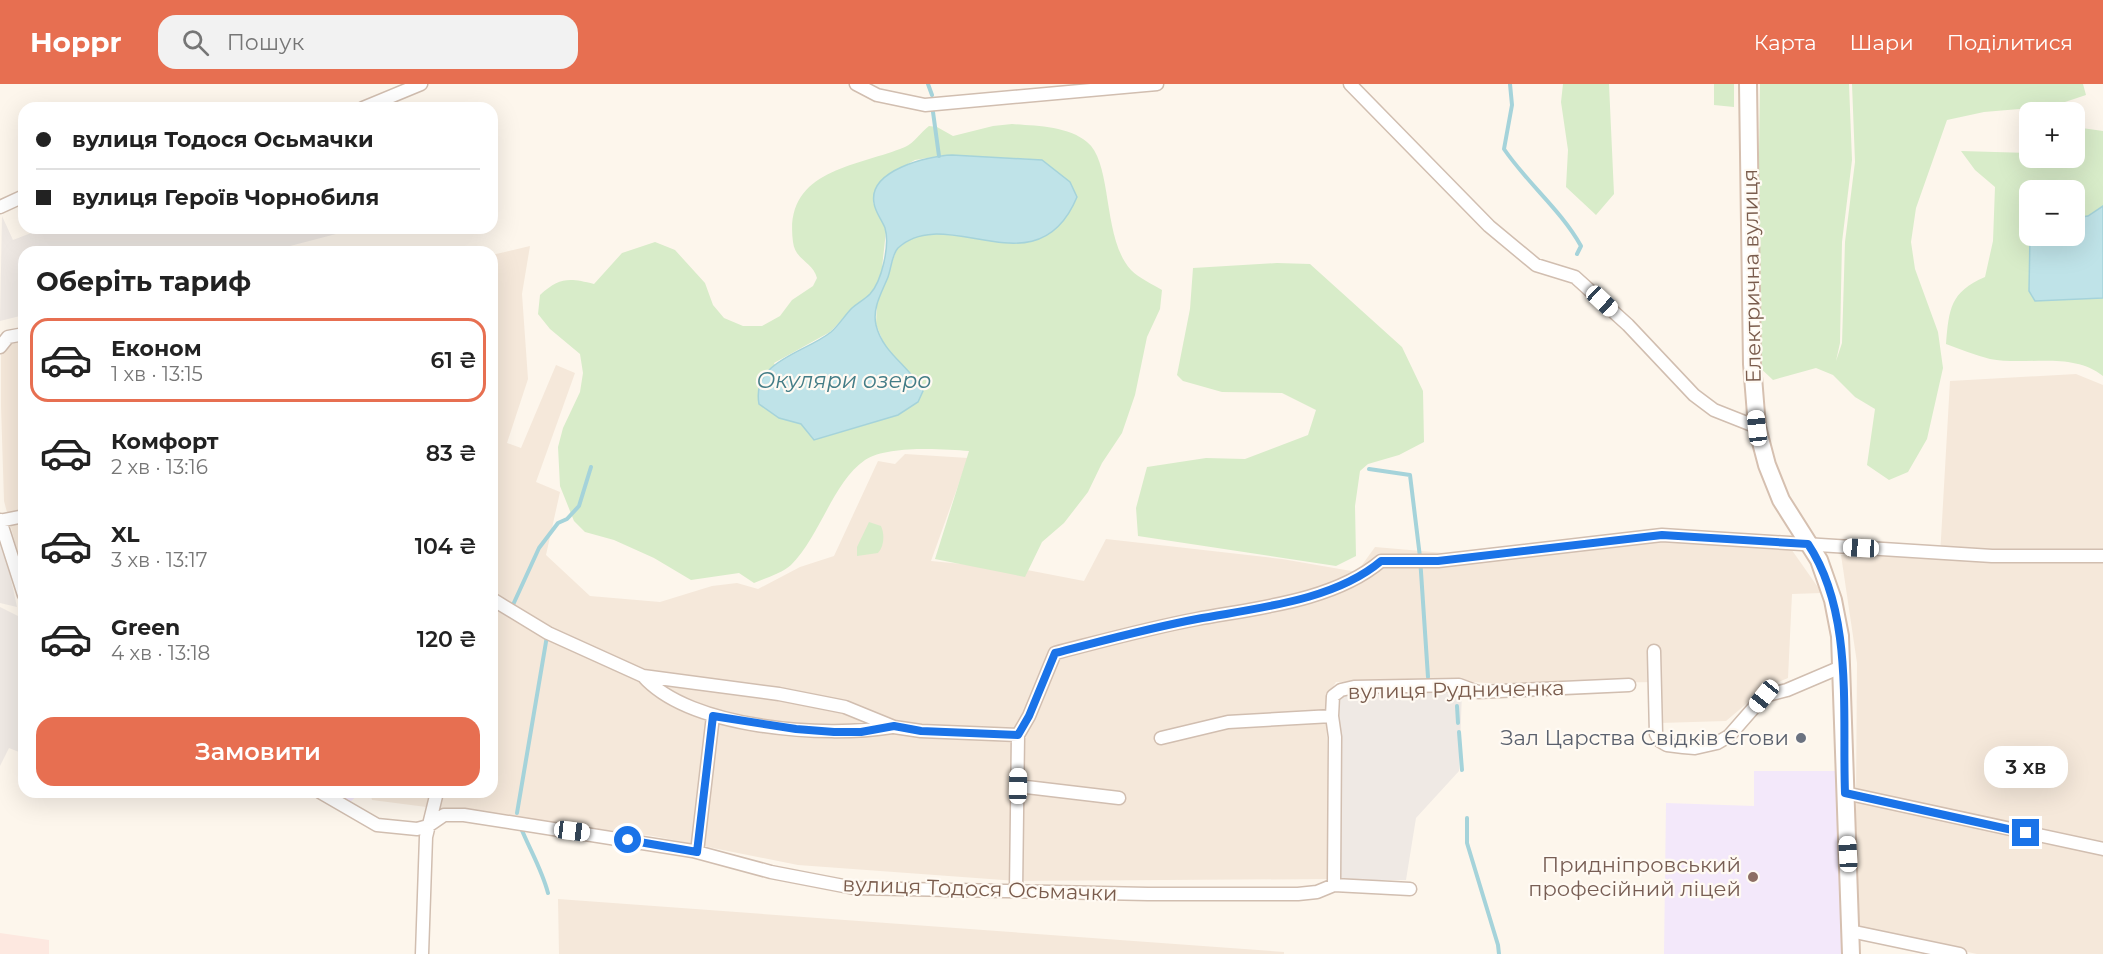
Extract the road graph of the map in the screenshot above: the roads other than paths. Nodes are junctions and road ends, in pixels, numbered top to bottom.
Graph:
1 (422, 84) edge
2 (856, 84) edge
3 (1157, 84) edge
4 (1350, 84) edge
5 (1748, 84) edge
6 (378, 102) edge
7 (18, 199) edge
8 (0, 207) edge
9 (18, 334) edge
10 (0, 347) edge
11 (1757, 428) junction
12 (18, 517) edge
13 (0, 521) edge
14 (1808, 544) junction
15 (2103, 556) edge
16 (18, 576) edge
17 (498, 603) edge
18 (1654, 651) dead end
19 (1841, 667) junction
20 (643, 676) junction
21 (1629, 685) dead end
22 (713, 716) junction
23 (1332, 716) junction
24 (894, 726) junction
25 (1018, 735) junction
26 (1161, 738) dead end
27 (1018, 786) junction
28 (1845, 793) junction
29 (330, 798) edge
30 (435, 798) edge
31 (1119, 798) dead end
32 (428, 826) junction
33 (2103, 849) edge
34 (697, 852) junction
35 (1334, 885) junction
36 (1410, 890) dead end
37 (1016, 891) junction
38 (1850, 931) junction
39 (422, 954) edge
40 (1851, 954) edge
41 (1960, 954) edge

1 - 6 street
2 - 3 street
4 - 11 street
5 - 11 street, Електрична вулиця
7 - 8 street
9 - 10 street
11 - 14 street, Електрична вулиця
12 - 13 street
13 - 16 street
14 - 15 street
14 - 19 street, Електрична вулиця
14 - 25 street
17 - 20 street
18 - 19 street
19 - 28 street, Електрична вулиця
20 - 22 street
20 - 24 street
21 - 23 street, вулиця Рудниченка
22 - 24 street
22 - 34 street
23 - 26 street, вулиця Рудниченка
23 - 35 street
24 - 25 street
25 - 27 street
27 - 31 street
27 - 37 street
28 - 33 street
28 - 38 street, Електрична вулиця
29 - 32 street, вулиця Тодося Осьмачки
30 - 32 street
32 - 34 street, вулиця Тодося Осьмачки
32 - 39 street
34 - 37 street, вулиця Тодося Осьмачки
35 - 36 street
35 - 37 street, вулиця Тодося Осьмачки
38 - 40 street, Електрична вулиця
38 - 41 street

